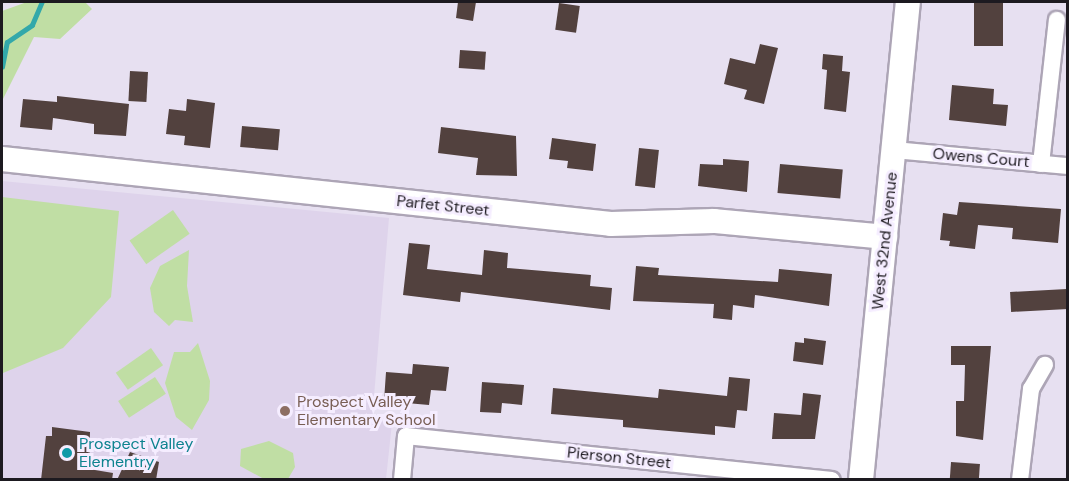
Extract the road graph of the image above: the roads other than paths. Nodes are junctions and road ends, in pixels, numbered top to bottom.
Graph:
1 (908, 2) edge
2 (1057, 20) dead end
3 (894, 150) junction
4 (2, 159) edge
5 (1041, 164) junction
6 (1068, 166) edge
7 (885, 237) junction
8 (1045, 365) dead end
9 (402, 480) edge
10 (832, 480) edge
11 (861, 480) edge
12 (1020, 480) edge

1 - 3 street, West 32nd Avenue
2 - 5 street
3 - 5 street, Owens Court
3 - 7 street, West 32nd Avenue
4 - 7 street, Parfet Street
5 - 6 street, Owens Court
7 - 11 street, West 32nd Avenue
8 - 12 street
9 - 10 street, Pierson Street

